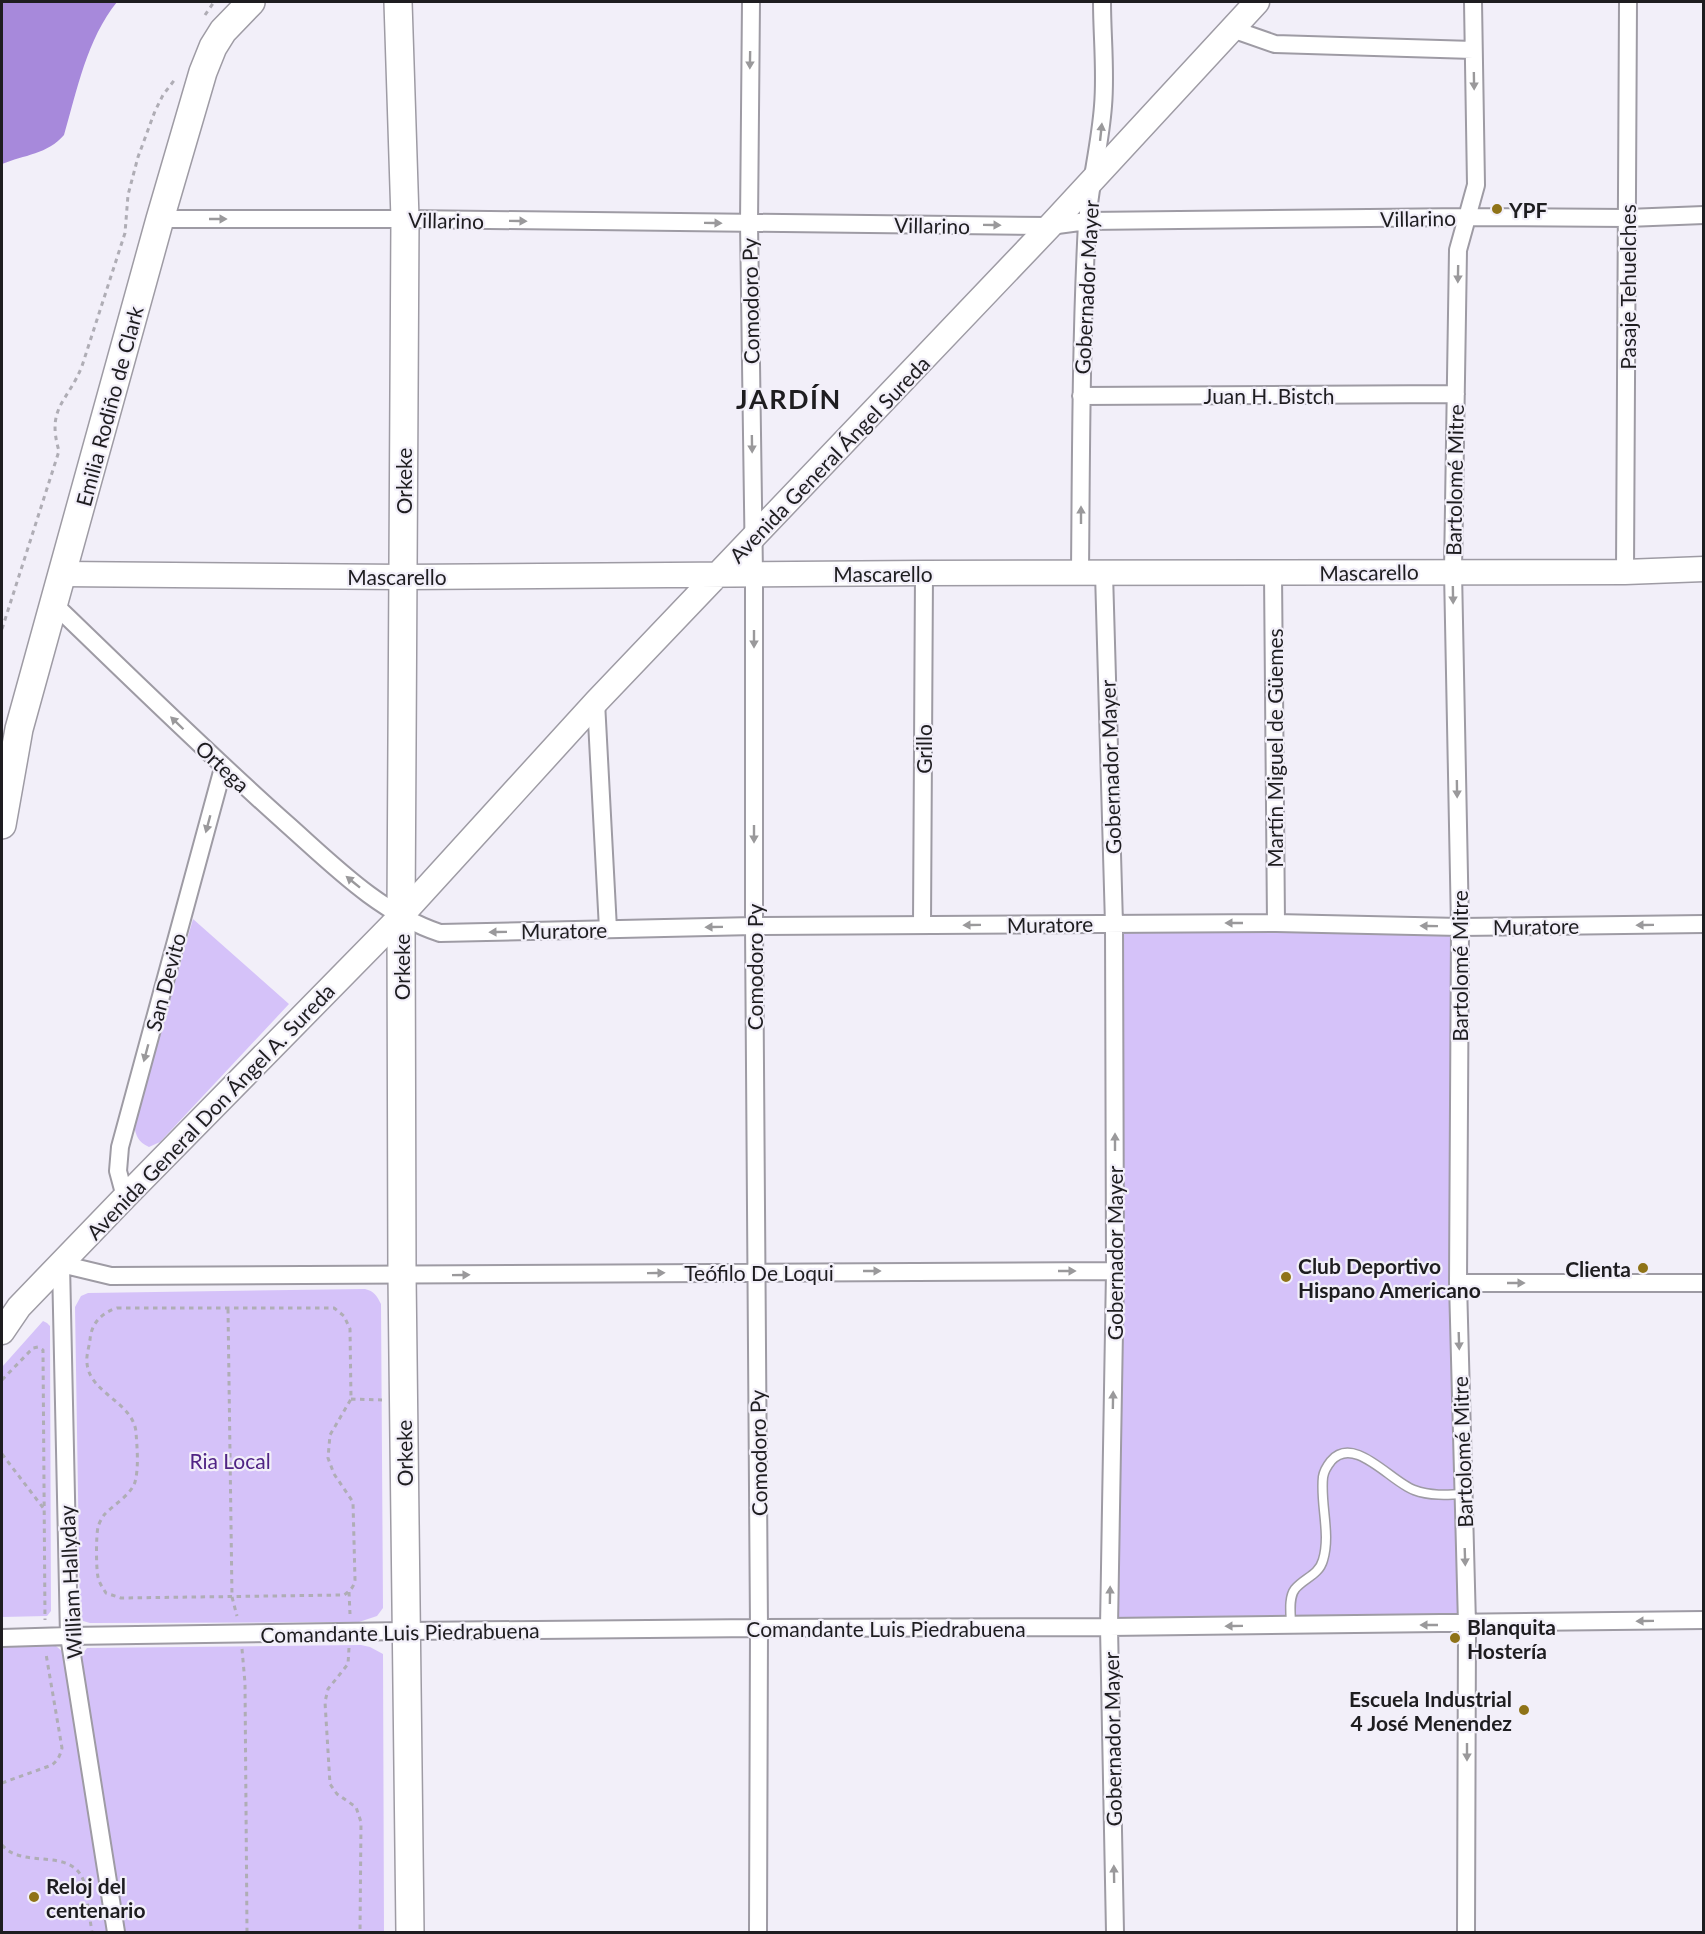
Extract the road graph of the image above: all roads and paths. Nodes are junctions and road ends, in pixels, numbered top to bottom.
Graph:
1 (214, 2) edge
2 (251, 2) edge
3 (398, 2) edge
4 (751, 2) edge
5 (1102, 2) edge
6 (1257, 2) edge
7 (1473, 2) edge
8 (1628, 2) edge
9 (202, 21) dead end
10 (1232, 29) junction
11 (1473, 50) junction
12 (181, 72) dead end
13 (1092, 180) junction
14 (1704, 215) edge
15 (1467, 217) junction
16 (1627, 218) junction
17 (160, 219) junction
18 (405, 219) junction
19 (1087, 221) junction
20 (748, 223) junction
21 (1050, 226) junction
22 (1456, 394) junction
23 (1082, 396) junction
24 (753, 539) junction
25 (1704, 569) edge
26 (1453, 571) junction
27 (1625, 572) junction
28 (924, 573) junction
29 (1080, 573) junction
30 (1104, 573) junction
31 (1273, 573) junction
32 (62, 574) junction
33 (718, 574) junction
34 (754, 574) junction
35 (403, 577) junction
36 (55, 605) junction
37 (2, 629) edge
38 (596, 702) junction
39 (19, 729) junction
40 (6, 756) dead end
41 (223, 768) junction
42 (2, 825) edge
43 (401, 916) junction
44 (1276, 923) junction
45 (1114, 924) junction
46 (1704, 924) edge
47 (922, 925) junction
48 (754, 926) junction
49 (1460, 927) junction
50 (608, 929) junction
51 (125, 1197) junction
52 (61, 1264) junction
53 (1115, 1271) junction
54 (756, 1272) junction
55 (402, 1275) junction
56 (1458, 1282) junction
57 (1704, 1283) edge
58 (228, 1308) junction
59 (10, 1313) edge
60 (2, 1332) edge
61 (2, 1380) edge
62 (351, 1399) junction
63 (404, 1401) junction
64 (2, 1454) edge
65 (1464, 1494) junction
66 (44, 1509) junction
67 (349, 1592) junction
68 (231, 1597) junction
69 (45, 1611) dead end
70 (1704, 1620) edge
71 (1467, 1624) junction
72 (1291, 1626) junction
73 (1109, 1627) junction
74 (759, 1628) junction
75 (406, 1631) junction
76 (350, 1632) junction
77 (241, 1634) junction
78 (69, 1636) junction
79 (2, 1638) edge
80 (45, 1641) junction
81 (2, 1783) edge
82 (2, 1845) edge
83 (92, 1932) edge
84 (116, 1932) edge
85 (247, 1932) edge
86 (360, 1932) edge
87 (410, 1932) edge
88 (758, 1932) edge
89 (1115, 1932) edge
90 (1466, 1932) edge

1 - 9 path
2 - 17 main road, Emilia Rodiño de Clark
3 - 18 main road, Orkeke
4 -> 20 street, Comodoro Py
13 -> 5 street, Gobernador Mayer
6 - 10 main road, Avenida General Ángel Sureda
7 - 11 street, Bartolomé Mitre
8 - 16 street, Pasaje Tehuelches
10 - 11 street
10 - 13 main road, Avenida General Ángel Sureda
11 -> 15 street, Bartolomé Mitre
12 - 37 path
13 - 19 street, Gobernador Mayer
13 - 21 main road, Avenida General Ángel Sureda
14 - 16 street, Villarino
15 - 16 street, Villarino
15 - 19 street, Villarino
15 -> 22 street, Bartolomé Mitre
16 - 27 street, Pasaje Tehuelches
17 -> 18 street, Villarino
17 - 32 main road, Emilia Rodiño de Clark
18 -> 20 street, Villarino
18 - 35 main road, Orkeke
19 - 21 street, Villarino
19 - 23 street, Gobernador Mayer
20 -> 21 street, Villarino
20 -> 24 street, Comodoro Py
21 - 24 main road, Avenida General Ángel Sureda
22 - 23 street, Juan H. Bistch
22 - 26 street, Bartolomé Mitre
29 -> 23 street, Gobernador Mayer
24 - 33 main road, Avenida General Ángel Sureda
24 - 34 street, Comodoro Py
25 - 27 main road, Mascarello
26 - 27 main road, Mascarello
26 - 31 main road, Mascarello
26 -> 49 street, Bartolomé Mitre
28 - 29 main road, Mascarello
28 - 34 main road, Mascarello
28 - 47 street, Grillo
29 - 30 main road, Mascarello
30 - 31 main road, Mascarello
30 - 45 street, Gobernador Mayer
31 - 44 street, Martín Miguel de Güemes
32 - 35 main road, Mascarello
32 - 36 main road, Emilia Rodiño de Clark
33 - 34 main road, Mascarello
33 - 35 main road, Mascarello
33 - 38 main road, Avenida General Ángel Sureda
34 -> 48 street, Comodoro Py
35 - 43 main road, Orkeke
36 - 39 main road, Emilia Rodiño de Clark
41 -> 36 street, Ortega
38 - 43 main road, Avenida General Ángel Sureda
38 - 50 street
39 - 40 lane
39 - 42 main road, Emilia Rodiño de Clark
43 -> 41 street, Ortega
41 -> 51 street, San Devito
50 -> 43 street, Muratore
43 - 51 main road, Avenida General Don Ángel A. Sureda
43 - 55 main road, Orkeke
44 -> 45 street, Muratore
49 -> 44 street, Muratore
45 -> 47 street, Muratore
53 -> 45 street, Gobernador Mayer
46 -> 49 street, Muratore
47 - 48 street, Muratore
48 -> 50 street, Muratore
48 - 54 street, Comodoro Py
49 - 56 street, Bartolomé Mitre
51 - 52 main road, Avenida General Don Ángel A. Sureda
52 - 55 street, Teófilo De Loqui
52 - 59 main road, Avenida General Don Ángel A. Sureda
52 - 78 street, William Hallyday
54 -> 53 street, Teófilo De Loqui
73 -> 53 street, Gobernador Mayer
55 -> 54 street, Teófilo De Loqui
54 - 74 street, Comodoro Py
55 - 63 main road, Orkeke
56 -> 57 street
56 -> 65 street, Bartolomé Mitre
58 - 62 path
58 - 68 path
58 - 68 path
59 - 60 main road, Avenida General Don Ángel A. Sureda
61 - 66 path
62 - 63 path
62 - 67 path
63 - 75 main road, Orkeke
64 - 66 path
65 -> 71 street, Bartolomé Mitre
65 - 72 lane
66 - 69 path
67 - 68 path
67 - 76 path
68 - 77 path
70 -> 71 street, Comandante Luis Piedrabuena
71 -> 72 street, Comandante Luis Piedrabuena
71 -> 90 street, Bartolomé Mitre
72 -> 73 street, Comandante Luis Piedrabuena
73 - 74 street, Comandante Luis Piedrabuena
89 -> 73 street, Gobernador Mayer
74 - 75 street, Comandante Luis Piedrabuena
74 - 88 street, Comodoro Py
75 - 76 street, Comandante Luis Piedrabuena
75 - 87 main road, Orkeke
76 - 77 street, Comandante Luis Piedrabuena
76 - 86 path
77 - 78 street, Comandante Luis Piedrabuena
77 - 85 path
78 - 80 street, Comandante Luis Piedrabuena
78 - 84 street, William Hallyday
79 - 80 street
80 - 81 path
82 - 83 path

